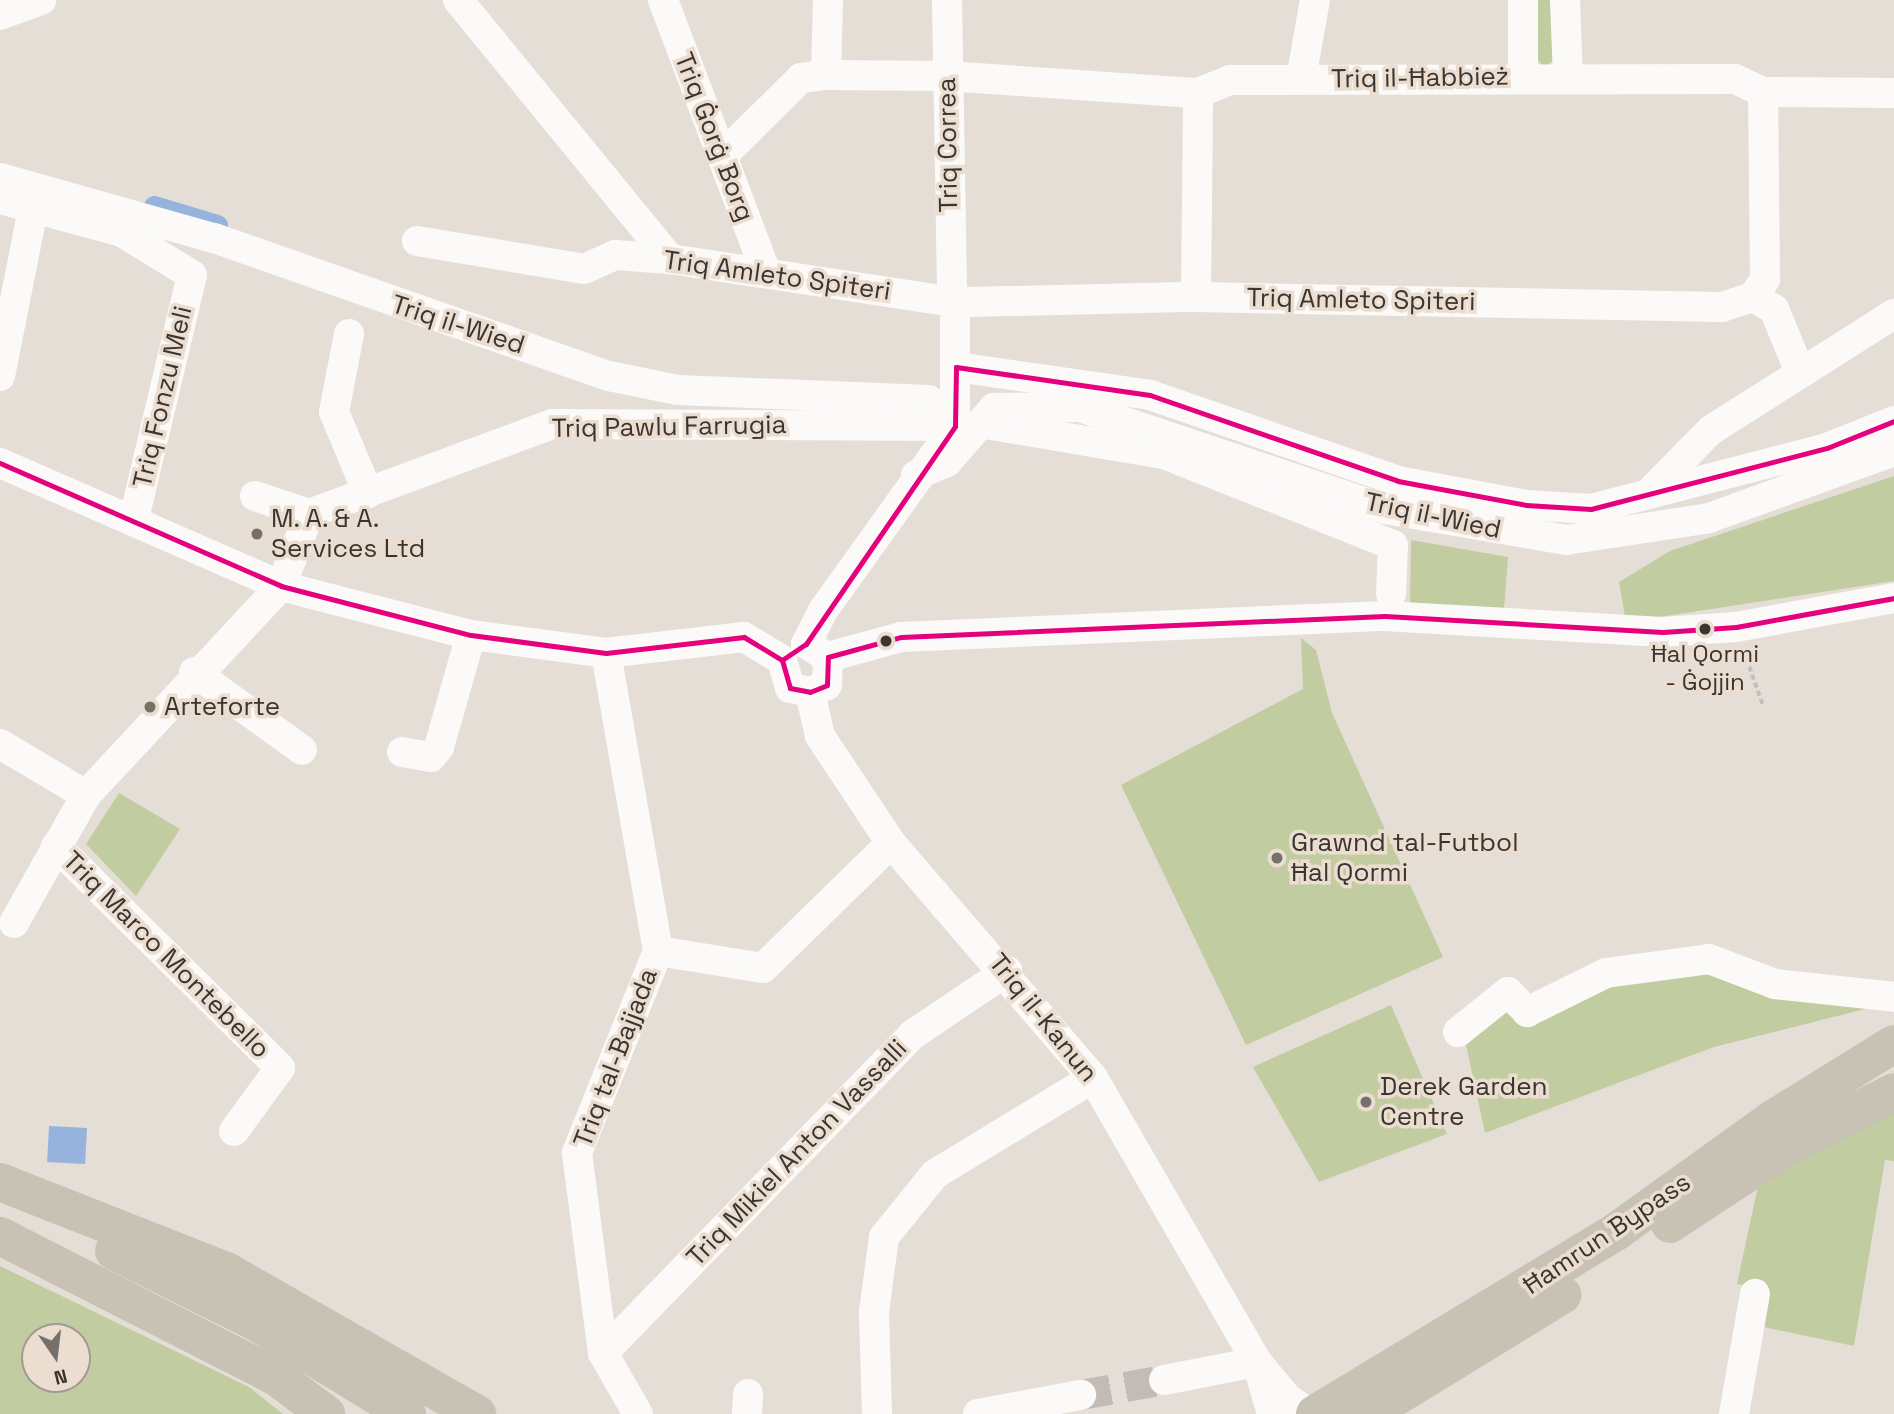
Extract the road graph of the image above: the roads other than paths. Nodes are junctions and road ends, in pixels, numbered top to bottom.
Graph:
1 (41, 0) edge
2 (458, 0) edge
3 (663, 0) edge
4 (828, 0) edge
5 (947, 0) edge
6 (1315, 0) edge
7 (1523, 0) edge
8 (1565, 0) edge
9 (0, 15) edge
10 (827, 75) junction
11 (946, 76) junction
12 (1523, 77) junction
13 (1568, 78) junction
14 (1301, 79) junction
15 (1763, 92) junction
16 (1198, 93) junction
17 (1894, 93) edge
18 (722, 156) junction
19 (0, 178) edge
20 (0, 199) edge
21 (33, 210) junction
22 (417, 241) dead end
23 (670, 259) junction
24 (766, 273) junction
25 (1196, 297) junction
26 (1753, 297) junction
27 (954, 302) junction
28 (1894, 314) edge
29 (349, 334) dead end
30 (957, 367) junction
31 (1800, 372) junction
32 (0, 376) edge
33 (929, 400) dead end
34 (1894, 421) edge
35 (967, 425) junction
36 (1702, 438) junction
37 (1894, 451) edge
38 (0, 463) edge
39 (1716, 479) junction
40 (368, 493) junction
41 (1648, 494) junction
42 (255, 496) dead end
43 (309, 514) junction
44 (134, 519) junction
45 (1709, 519) junction
46 (281, 586) junction
47 (1391, 594) dead end
48 (1894, 598) edge
49 (471, 635) junction
50 (606, 653) junction
51 (805, 654) junction
52 (194, 672) junction
53 (810, 692) junction
54 (0, 744) edge
55 (302, 750) dead end
56 (402, 752) dead end
57 (86, 795) junction
58 (891, 843) junction
59 (57, 846) junction
60 (14, 923) dead end
61 (658, 951) junction
62 (1007, 971) junction
63 (1894, 997) edge
64 (1894, 1019) edge
65 (1458, 1032) dead end
66 (1887, 1066) edge
67 (1093, 1078) junction
68 (234, 1131) dead end
69 (0, 1182) edge
70 (0, 1193) edge
71 (0, 1236) edge
72 (1622, 1242) junction
73 (72, 1270) junction
74 (1755, 1294) dead end
75 (603, 1353) junction
76 (1257, 1362) junction
77 (1164, 1380) tunnel mouth
78 (1081, 1395) tunnel mouth
79 (327, 1414) edge
80 (374, 1414) edge
81 (407, 1414) edge
82 (477, 1414) edge
83 (638, 1414) edge
84 (877, 1414) edge
85 (978, 1414) edge
86 (1272, 1414) edge
87 (1312, 1414) edge
88 (1368, 1414) edge
89 (1734, 1414) edge

1 - 9 street
2 - 23 street
3 - 18 street, Triq Ġorġ Borg
4 - 10 street
5 - 11 street, Triq Correa
6 - 14 street
7 - 12 street
8 - 13 street
10 - 11 street, Triq il-Ħabbież
10 - 18 street, Triq il-Ħabbież
11 - 16 street, Triq il-Ħabbież
11 - 27 street, Triq Correa
12 - 13 street, Triq il-Ħabbież
12 - 14 street, Triq il-Ħabbież
13 - 15 street, Triq il-Ħabbież
14 - 16 street, Triq il-Ħabbież
15 - 17 street, Triq il-Ħabbież
15 - 26 street
16 - 25 street
18 - 24 street, Triq Ġorġ Borg
19 - 33 street, Triq il-Wied
20 - 21 street
21 - 32 street
21 - 44 street, Triq Fonzu Meli
22 - 23 street, Triq Amleto Spiteri
23 - 24 street, Triq Amleto Spiteri
24 - 27 street, Triq Amleto Spiteri
25 - 26 street, Triq Amleto Spiteri
25 - 27 street, Triq Amleto Spiteri
26 - 31 street
27 - 30 street, Triq Correa
28 - 31 street
29 - 40 street
30 - 35 street, Triq Correa
30 - 41 street
31 - 36 street
34 - 39 street
35 - 40 street, Triq Pawlu Farrugia
35 - 45 street, Triq il-Wied
35 - 47 street, Triq il-Wied
35 - 51 street
36 - 39 street
36 - 41 street
37 - 45 street, Triq il-Wied
38 - 44 street
39 - 41 street
39 - 45 street
40 - 43 street, Triq Pawlu Farrugia
42 - 43 street
43 - 46 street
44 - 46 street
46 - 49 street
46 - 52 street
48 - 51 street
49 - 50 street
49 - 56 street
50 - 51 street
50 - 61 street, Triq tal-Bajjada
51 - 53 street
51 - 53 street
52 - 55 street
52 - 57 street
53 - 58 street, Triq il-Kanun
54 - 57 street
57 - 59 street
58 - 61 street
58 - 62 street, Triq il-Kanun
59 - 60 street
59 - 68 street, Triq Marco Montebello
61 - 75 street, Triq tal-Bajjada
62 - 67 street, Triq il-Kanun
62 - 75 street, Triq Mikiel Anton Vassalli
63 - 65 street
64 - 72 highway
66 - 72 highway, Ħamrun Bypass
67 - 76 street, Triq il-Kanun
67 - 84 street
69 - 82 highway
70 - 81 highway
71 - 73 highway
72 - 87 highway, Ħamrun Bypass
72 - 88 highway, Ħamrun Bypass
73 - 79 highway
73 - 80 highway
74 - 89 street
75 - 83 street, Triq tal-Bajjada
76 - 77 street
76 - 86 street, Triq il-Kanun
76 - 87 street, Triq il-Kanun
78 - 85 street

